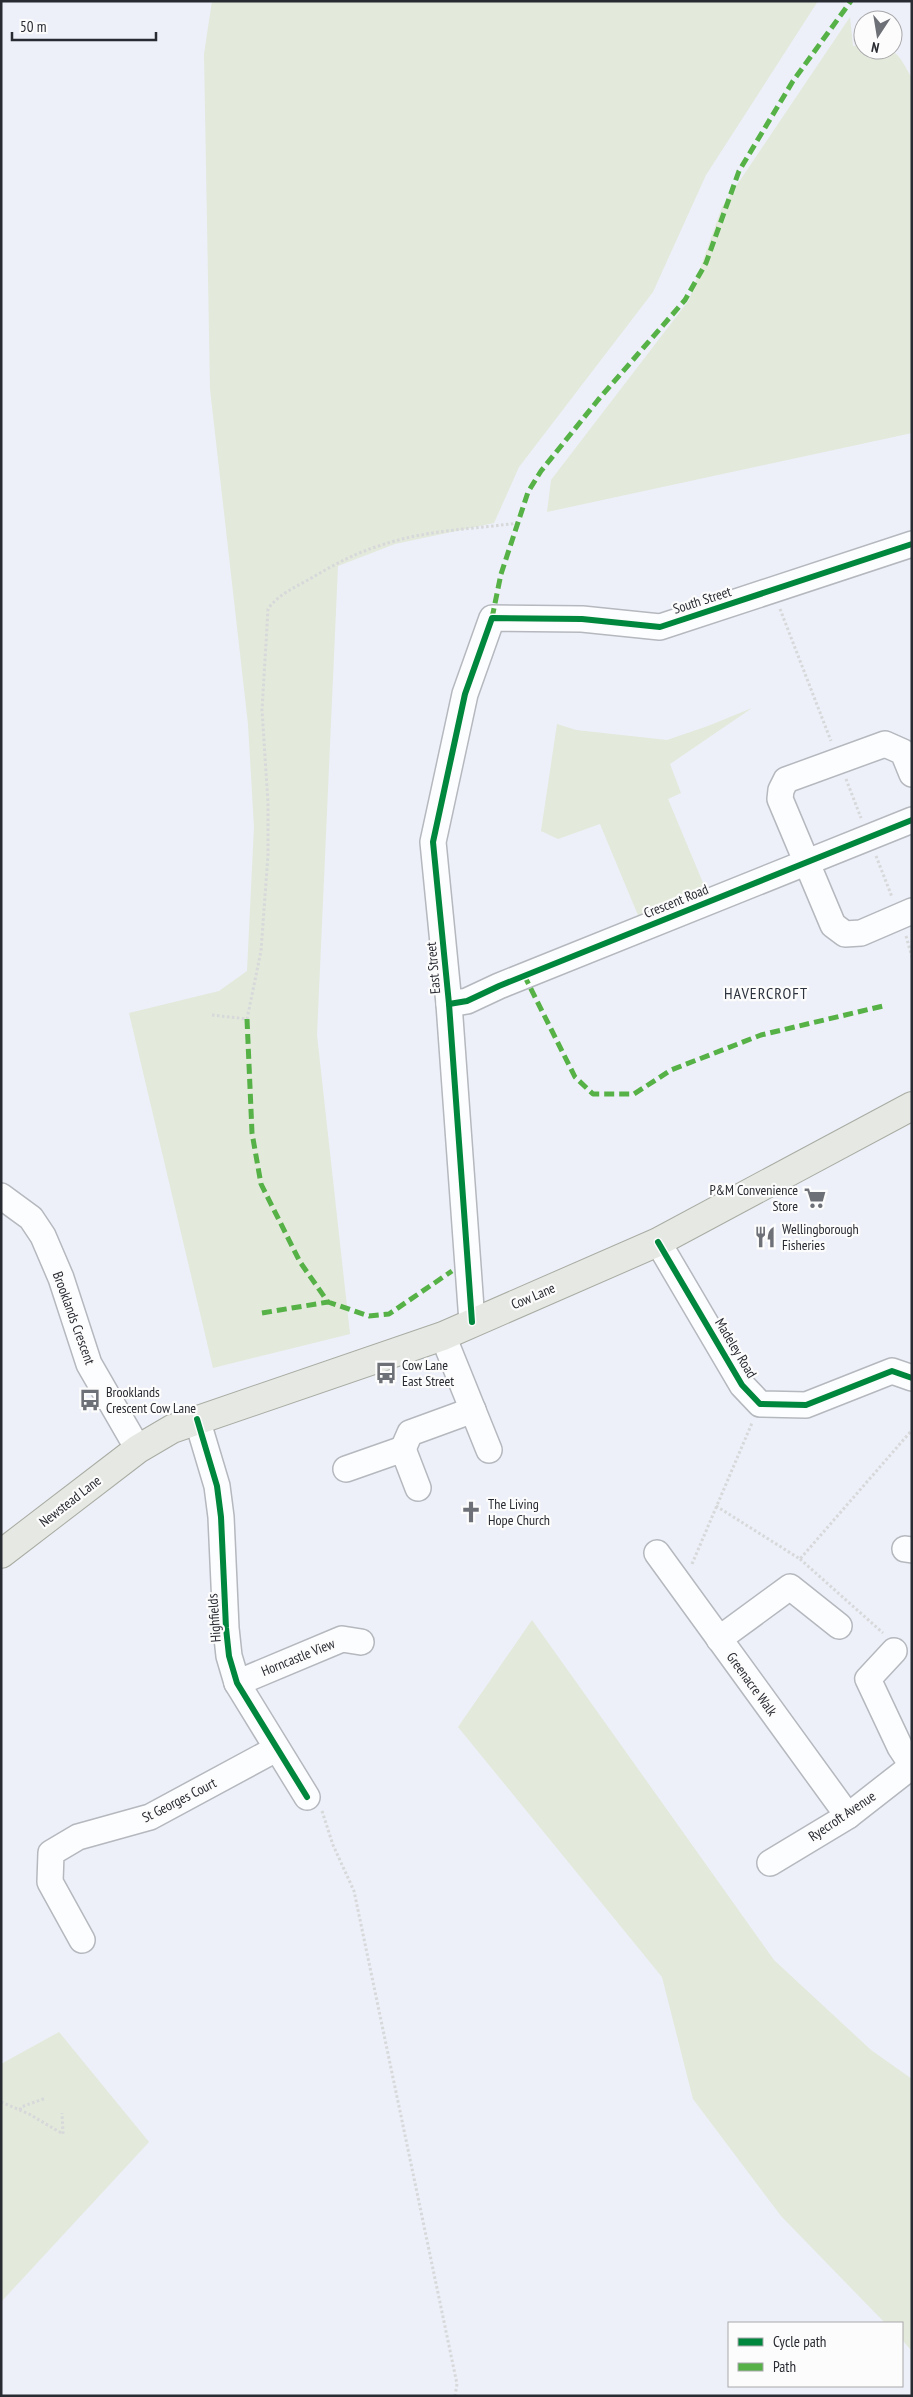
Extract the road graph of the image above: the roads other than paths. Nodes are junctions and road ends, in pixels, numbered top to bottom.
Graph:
1 (912, 544) edge
2 (492, 618) joint
3 (912, 774) edge
4 (912, 820) edge
5 (806, 862) junction
6 (912, 911) edge
7 (449, 1004) junction
8 (912, 1106) edge
9 (1, 1196) edge
10 (658, 1242) junction
11 (472, 1322) junction
12 (443, 1336) junction
13 (912, 1378) edge
14 (473, 1410) junction
15 (196, 1419) junction
16 (138, 1449) junction
17 (403, 1449) junction
18 (489, 1450) dead end
19 (346, 1469) dead end
20 (418, 1488) dead end
21 (653, 1549) dead end
22 (1, 1554) edge
23 (839, 1626) dead end
24 (719, 1639) junction
25 (361, 1642) dead end
26 (892, 1645) road end
27 (237, 1683) junction
28 (276, 1749) junction
29 (912, 1766) edge
30 (307, 1797) road end
31 (848, 1816) junction
32 (770, 1863) dead end
33 (82, 1940) dead end

1 - 2 street, South Street
2 - 7 street, East Street
3 - 5 street
4 - 5 street, Crescent Road
5 - 6 street
5 - 7 street, Crescent Road
7 - 11 street, East Street
8 - 10 main road, Cow Lane
9 - 16 street, Brooklands Crescent
10 - 11 main road, Cow Lane
10 - 13 street, Madeley Road
11 - 12 main road, Cow Lane
12 - 14 street
12 - 15 main road, Cow Lane
14 - 17 street
14 - 18 street
15 - 16 main road, Cow Lane
15 - 27 street, Highfields
16 - 22 main road, Newstead Lane
17 - 19 street
17 - 20 street
21 - 24 street, Greenacre Walk
23 - 24 street
24 - 31 street, Greenacre Walk
25 - 27 street, Horncastle View
26 - 29 street
27 - 28 street, Highfields
28 - 30 street, Highfields
28 - 33 street, St Georges Court
29 - 31 street, Ryecroft Avenue
31 - 32 street, Ryecroft Avenue

